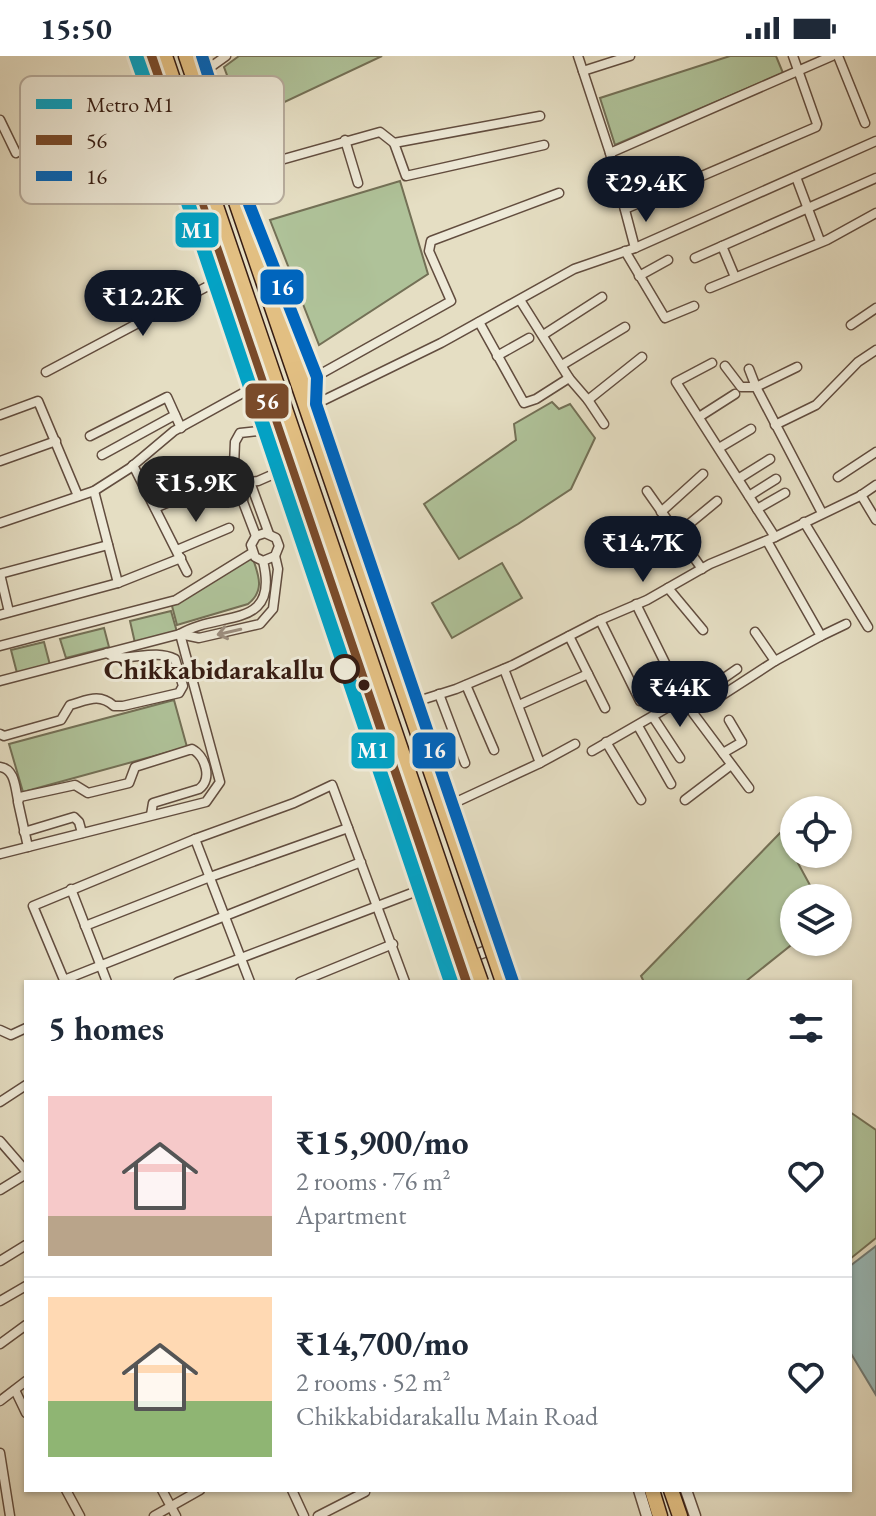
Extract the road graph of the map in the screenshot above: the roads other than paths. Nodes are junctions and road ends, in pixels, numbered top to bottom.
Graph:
1 (150, 56) edge
2 (165, 56) edge
3 (186, 56) edge
4 (202, 56) edge
5 (226, 56) edge
6 (578, 56) edge
7 (630, 56) edge
8 (793, 56) edge
9 (835, 56) edge
10 (798, 70) junction
11 (205, 71) junction
12 (583, 71) junction
13 (157, 76) edge
14 (172, 76) edge
15 (193, 76) edge
16 (207, 76) edge
17 (540, 116) dead end
18 (0, 120) edge
19 (865, 123) dead end
20 (345, 140) junction
21 (876, 141) edge
22 (394, 143) junction
23 (544, 145) dead end
24 (16, 153) dead end
25 (610, 153) junction
26 (284, 158) edge
27 (796, 177) junction
28 (876, 178) edge
29 (358, 183) dead end
30 (559, 193) dead end
31 (200, 204) edge
32 (216, 204) edge
33 (236, 204) edge
34 (250, 204) edge
35 (808, 208) junction
36 (625, 209) junction
37 (876, 213) edge
38 (820, 241) junction
39 (722, 246) junction
40 (251, 248) junction
41 (635, 248) junction
42 (625, 251) junction
43 (695, 258) dead end
44 (668, 260) dead end
45 (639, 276) junction
46 (225, 277) junction
47 (735, 277) junction
48 (710, 288) dead end
49 (602, 297) dead end
50 (520, 300) junction
51 (694, 306) dead end
52 (876, 308) edge
53 (479, 322) junction
54 (851, 325) dead end
55 (625, 327) dead end
56 (543, 335) junction
57 (529, 338) dead end
58 (876, 350) edge
59 (497, 356) junction
60 (642, 357) dead end
61 (712, 363) dead end
62 (562, 365) junction
63 (725, 366) dead end
64 (797, 367) dead end
65 (749, 369) dead end
66 (46, 372) dead end
67 (317, 376) junction
68 (569, 378) junction
69 (261, 383) junction
70 (756, 387) junction
71 (735, 394) dead end
72 (588, 400) junction
73 (316, 404) junction
74 (0, 415) edge
75 (175, 415) junction
76 (699, 417) junction
77 (604, 424) dead end
78 (775, 425) junction
79 (181, 428) junction
80 (277, 429) junction
81 (751, 429) dead end
82 (90, 436) dead end
83 (56, 441) junction
84 (719, 448) junction
85 (876, 452) edge
86 (102, 455) dead end
87 (770, 459) dead end
88 (0, 461) edge
89 (133, 465) junction
90 (290, 467) junction
91 (703, 474) dead end
92 (838, 477) dead end
93 (738, 479) junction
94 (776, 479) dead end
95 (247, 482) junction
96 (876, 485) edge
97 (207, 486) dead end
98 (94, 491) junction
99 (647, 491) dead end
100 (785, 493) dead end
101 (861, 495) junction
102 (78, 496) junction
103 (749, 496) junction
104 (717, 501) dead end
105 (155, 508) junction
106 (757, 509) junction
107 (661, 512) junction
108 (822, 513) junction
109 (876, 520) edge
110 (804, 522) junction
111 (0, 523) edge
112 (229, 528) dead end
113 (269, 534) junction
114 (677, 534) junction
115 (256, 536) junction
116 (771, 539) junction
117 (108, 545) junction
118 (252, 553) junction
119 (179, 554) junction
120 (275, 556) junction
121 (263, 561) junction
122 (702, 569) junction
123 (187, 572) dead end
124 (0, 574) edge
125 (118, 583) junction
126 (668, 588) junction
127 (636, 604) junction
128 (4, 614) edge
129 (600, 620) junction
130 (846, 624) dead end
131 (868, 627) dead end
132 (703, 630) dead end
133 (755, 632) dead end
134 (180, 634) junction
135 (569, 636) junction
136 (821, 636) junction
137 (0, 646) edge
138 (107, 653) junction
139 (775, 661) junction
140 (504, 669) junction
141 (737, 669) dead end
142 (588, 674) junction
143 (0, 681) edge
144 (697, 681) dead end
145 (466, 685) junction
146 (704, 692) junction
147 (439, 694) junction
148 (684, 698) junction
149 (418, 701) junction
150 (640, 701) dead end
151 (519, 705) junction
152 (605, 708) dead end
153 (653, 717) junction
154 (729, 720) dead end
155 (638, 726) junction
156 (0, 734) edge
157 (606, 742) junction
158 (575, 744) dead end
159 (494, 750) dead end
160 (592, 751) dead end
161 (723, 753) junction
162 (680, 758) dead end
163 (465, 763) dead end
164 (540, 763) junction
165 (731, 765) junction
166 (0, 767) edge
167 (671, 784) dead end
168 (749, 788) dead end
169 (18, 800) junction
170 (641, 800) dead end
171 (685, 800) dead end
172 (452, 804) junction
173 (151, 815) junction
174 (348, 828) junction
175 (24, 832) junction
176 (82, 833) junction
177 (195, 839) junction
178 (28, 847) junction
179 (0, 854) edge
180 (361, 862) junction
181 (210, 877) junction
182 (433, 885) junction
183 (71, 889) junction
184 (378, 905) junction
185 (225, 916) junction
186 (85, 926) junction
187 (393, 944) junction
188 (500, 946) junction
189 (240, 959) junction
190 (458, 962) junction
191 (506, 964) junction
192 (100, 966) junction
193 (106, 980) edge
194 (183, 980) edge
195 (249, 980) edge
196 (305, 980) edge
197 (404, 980) edge
198 (464, 980) edge
199 (480, 980) edge
200 (502, 980) edge
201 (512, 980) edge
202 (24, 1029) edge
203 (0, 1030) edge
204 (24, 1086) edge
205 (0, 1102) edge
206 (0, 1141) edge
207 (11, 1154) junction
208 (0, 1161) edge
209 (24, 1170) edge
210 (24, 1173) edge
211 (0, 1190) edge
212 (24, 1246) edge
213 (0, 1261) edge
214 (24, 1287) edge
215 (0, 1301) edge
216 (24, 1326) edge
217 (0, 1344) edge
218 (24, 1383) edge
219 (15, 1390) junction
220 (0, 1401) edge
221 (24, 1409) edge
222 (0, 1453) edge
223 (67, 1492) edge
224 (163, 1492) edge
225 (196, 1492) edge
226 (293, 1492) edge
227 (365, 1492) edge
228 (640, 1492) edge
229 (653, 1492) edge
230 (672, 1492) edge
231 (687, 1492) edge
232 (171, 1506) junction
233 (10, 1516) edge
234 (80, 1516) edge
235 (154, 1516) edge
236 (176, 1516) edge
237 (304, 1516) edge
238 (318, 1516) edge
239 (647, 1516) edge
240 (660, 1516) edge
241 (680, 1516) edge
242 (695, 1516) edge

1 - 13 street
2 - 14 highway, bridge
3 - 15 highway
4 - 11 street
5 - 11 street
6 - 12 street
7 - 12 street
8 - 10 street
9 - 10 street
9 - 19 street
10 - 25 street
10 - 36 street
11 - 16 street
12 - 25 street
17 - 22 street
18 - 24 street
20 - 22 street
20 - 26 street
20 - 29 street
21 - 27 street
22 - 23 street
25 - 36 street
27 - 35 street
27 - 41 street
28 - 35 street
30 - 67 street
31 - 46 street
32 - 199 highway, bridge
33 - 40 highway
34 - 67 street
35 - 38 street
35 - 39 street
36 - 41 street
37 - 38 street
38 - 47 street
39 - 43 street
39 - 47 street
40 - 73 highway
40 - 200 highway, bridge
41 - 42 street
42 - 45 street
42 - 50 street
44 - 45 street
45 - 51 street
46 - 66 street
46 - 69 street
47 - 48 street
49 - 56 street
50 - 53 street
50 - 56 street
52 - 54 street
53 - 59 street
53 - 73 street
55 - 62 street
56 - 62 street
57 - 59 street
58 - 78 street
59 - 68 street
60 - 72 street
61 - 76 street
62 - 68 street
63 - 70 street
64 - 70 street
65 - 70 street
67 - 73 street
68 - 72 street
69 - 79 street
69 - 80 street
70 - 78 street
71 - 76 street
72 - 77 street
73 - 149 street
74 - 83 street
75 - 79 street
75 - 82 street
75 - 86 street
76 - 84 street
78 - 108 street
79 - 89 street
80 - 90 street
80 - 95 street
81 - 84 street
83 - 88 street
83 - 102 street
84 - 93 street
85 - 92 street
87 - 93 street
89 - 98 street
89 - 105 street
90 - 95 street
90 - 182 street
91 - 107 street
93 - 103 street
94 - 103 street
95 - 113 street
95 - 115 street
96 - 101 street
97 - 105 street
98 - 102 street
98 - 117 street
99 - 107 street
100 - 106 street
101 - 108 street
101 - 109 street
102 - 111 street
103 - 106 street
104 - 114 street
105 - 119 street
106 - 116 street
107 - 114 street
108 - 110 street
110 - 116 street
110 - 131 street
112 - 119 street
113 - 115 street
113 - 120 street
114 - 122 street
115 - 118 street
116 - 122 street
116 - 136 street
117 - 124 street
117 - 125 street
118 - 121 street
118 - 137 street
119 - 123 street
119 - 125 street
120 - 121 street
120 -> 134 street
121 - 134 street
122 - 126 street
124 - 128 street
125 - 128 street
126 - 127 street
126 - 132 street
127 - 129 street
127 - 148 street
129 - 135 street
129 - 150 street
130 - 136 street
133 - 139 street
134 - 138 street
134 - 173 street
135 - 140 street
135 - 142 street
136 - 139 street
138 - 143 street
138 - 156 street
139 - 146 street
140 - 145 street
140 - 151 street
141 - 146 street
142 - 151 street
142 - 152 street
144 - 146 street
145 - 147 street
145 - 159 street
147 - 149 street
147 - 163 street
148 - 153 street
148 - 161 street
149 - 172 street
151 - 164 street
153 - 155 street
153 - 162 street
154 - 161 street
155 - 157 street
155 - 167 street
157 - 160 street
157 - 170 street
158 - 164 street
161 - 165 street
164 - 172 street
165 - 168 street
165 - 171 street
166 - 169 street
169 - 173 street
169 - 175 street
172 - 188 street
173 - 176 street
174 - 177 street
174 - 180 street
174 - 181 street
175 - 176 street
175 - 178 street
176 - 178 street
177 - 181 street
177 - 183 street
178 - 179 street
180 - 184 street
180 - 185 street
181 - 185 street
181 - 186 street
182 - 184 street
182 - 190 street
183 - 186 street
183 - 192 street
184 - 187 street
184 - 189 street
185 - 189 street
185 - 192 street
186 - 192 street
187 - 196 street
187 - 197 street
188 - 190 street
188 - 191 street
189 - 194 street
189 - 195 street
190 - 198 street
191 - 198 street
191 - 201 street
192 - 193 street
202 - 203 street
204 - 205 street
206 - 207 street
207 - 208 street
207 - 209 street
210 - 211 street
212 - 213 street
214 - 215 street
216 - 217 street
218 - 219 street
219 - 220 street
219 - 221 street
222 - 233 street
223 - 234 street
224 - 232 street
225 - 232 street
226 - 237 street
227 - 238 street
228 - 239 street
229 - 240 highway
230 - 241 highway
231 - 242 street
232 - 235 street
232 - 236 street

